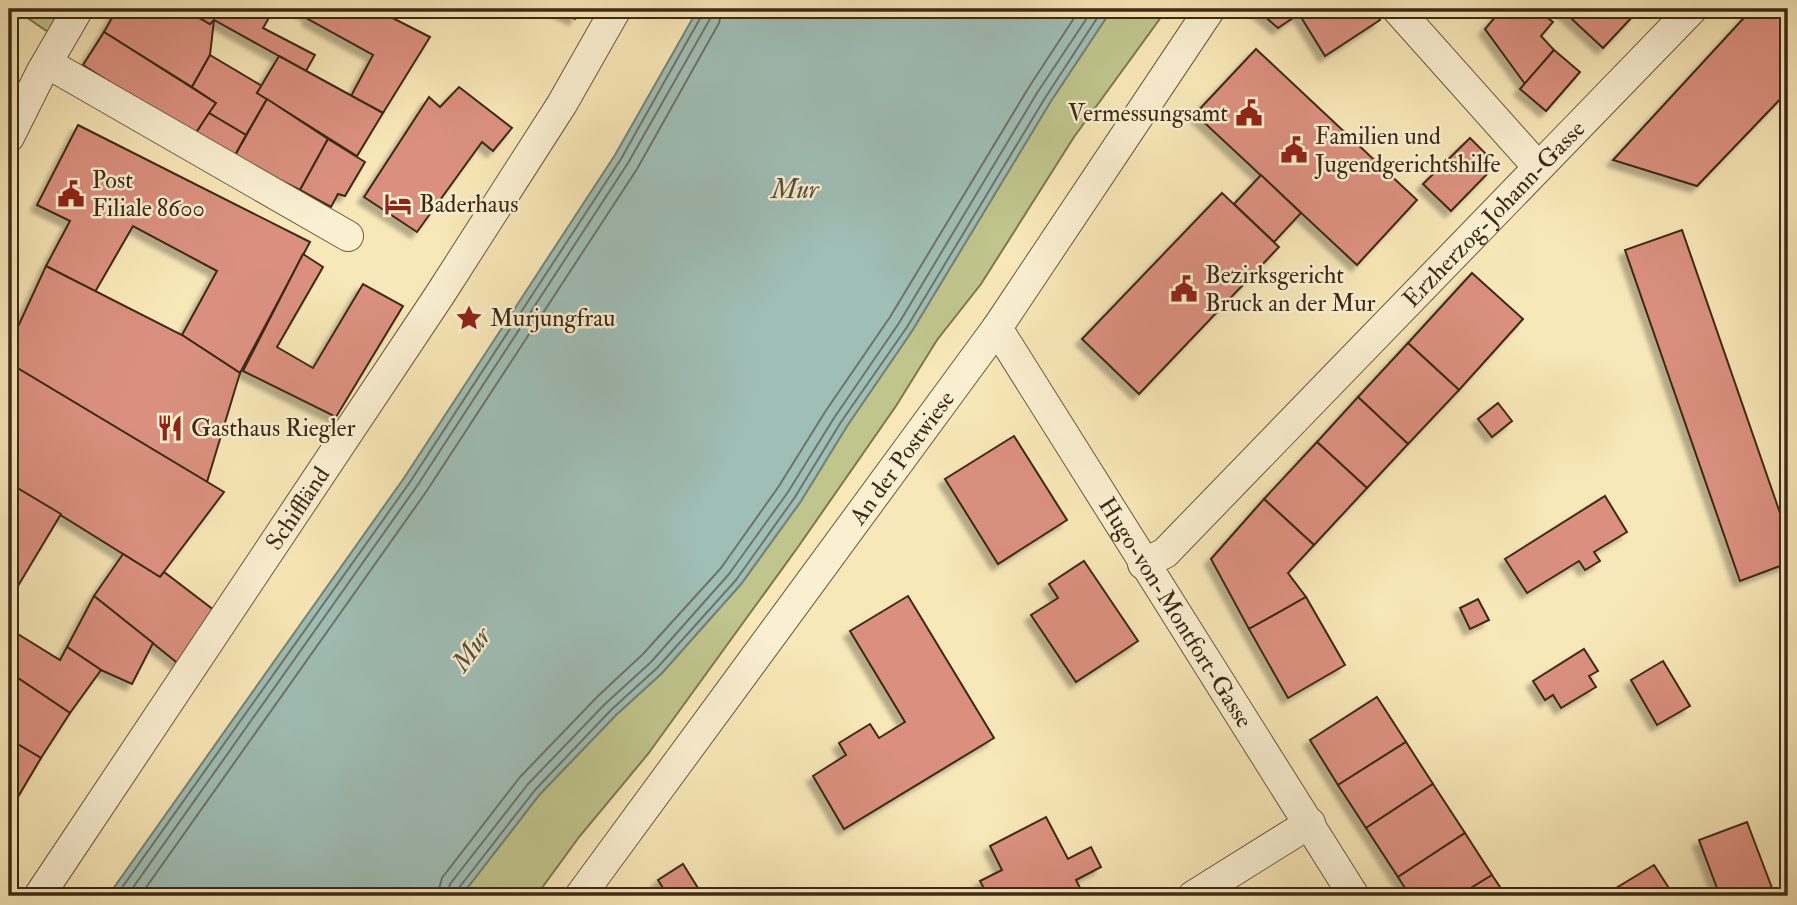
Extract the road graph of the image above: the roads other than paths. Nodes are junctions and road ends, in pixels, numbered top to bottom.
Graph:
1 (78, 9) edge
2 (616, 9) edge
3 (1210, 9) edge
4 (1397, 9) edge
5 (1692, 9) edge
6 (55, 67) junction
7 (9, 137) edge
8 (1538, 167) junction
9 (348, 236) dead end
10 (997, 328) junction
11 (1143, 564) junction
12 (1310, 824) junction
13 (39, 896) edge
14 (580, 896) edge
15 (1193, 896) edge
16 (1354, 896) edge

1 - 6 street
2 - 13 street, Schiffländ
3 - 10 street, An der Postwiese
4 - 8 street
5 - 8 street, Erzherzog-Johann-Gasse
6 - 7 street
6 - 9 street
8 - 11 street, Erzherzog-Johann-Gasse
10 - 11 street, Hugo-von-Montfort-Gasse
10 - 14 street, An der Postwiese
11 - 12 street, Hugo-von-Montfort-Gasse
12 - 15 street
12 - 16 street, Hugo-von-Montfort-Gasse

